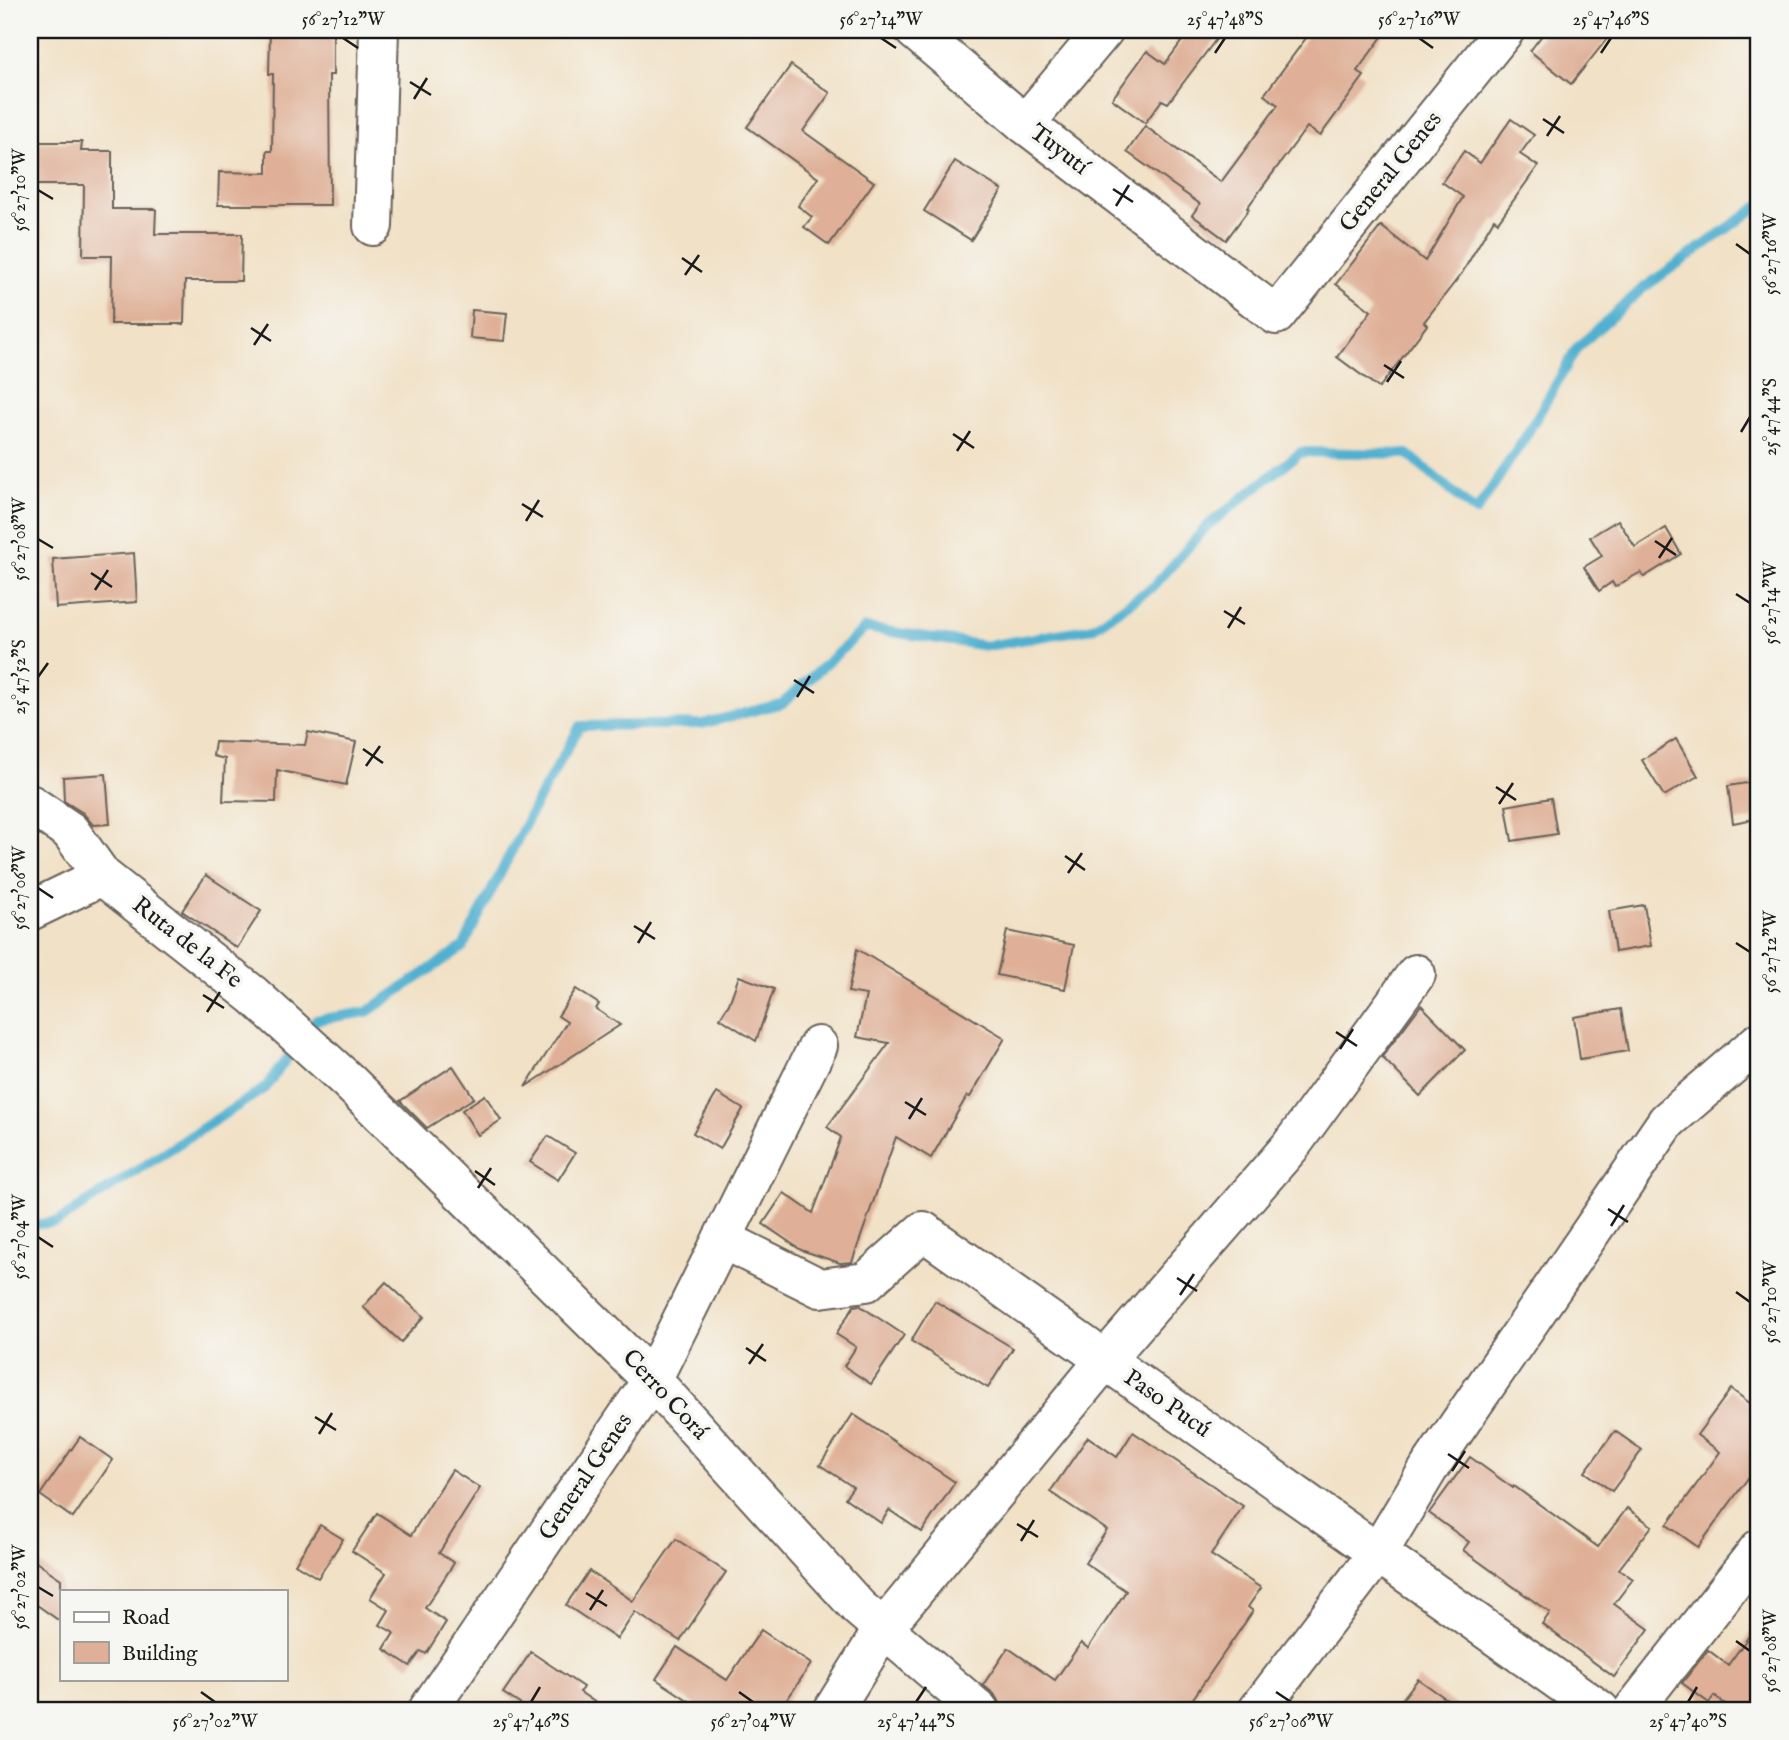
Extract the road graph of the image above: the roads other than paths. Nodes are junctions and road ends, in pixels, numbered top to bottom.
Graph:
1 (379, 30) edge
2 (914, 30) edge
3 (1104, 30) edge
4 (1505, 30) edge
5 (1025, 124) junction
6 (373, 226) dead end
7 (1276, 315) joint
8 (30, 804) edge
9 (102, 876) junction
10 (30, 911) edge
11 (1416, 974) dead end
12 (1759, 1042) edge
13 (818, 1046) dead end
14 (348, 1081) joint
15 (722, 1239) junction
16 (1105, 1360) junction
17 (652, 1380) junction
18 (1759, 1549) edge
19 (1378, 1553) junction
20 (883, 1629) junction
21 (428, 1710) edge
22 (833, 1710) edge
23 (979, 1710) edge
24 (1258, 1710) edge
25 (1600, 1710) edge
26 (1633, 1710) edge

1 - 6 street
2 - 5 street, Tuyutí
3 - 5 street
4 - 7 street, General Genes
5 - 7 street, Tuyutí
8 - 9 street, Ruta de la Fe
9 - 10 street
9 - 14 street, Ruta de la Fe
11 - 16 street
12 - 19 street
13 - 15 street, General Genes
14 - 17 street, Cerro Corá
15 - 16 street, Paso Pucú
15 - 17 street, General Genes
16 - 19 street, Paso Pucú
16 - 20 street
17 - 20 street, Cerro Corá
17 - 21 street, General Genes
18 - 26 street
19 - 24 street
19 - 25 street, Paso Pucú
20 - 22 street
20 - 23 street, Cerro Corá

